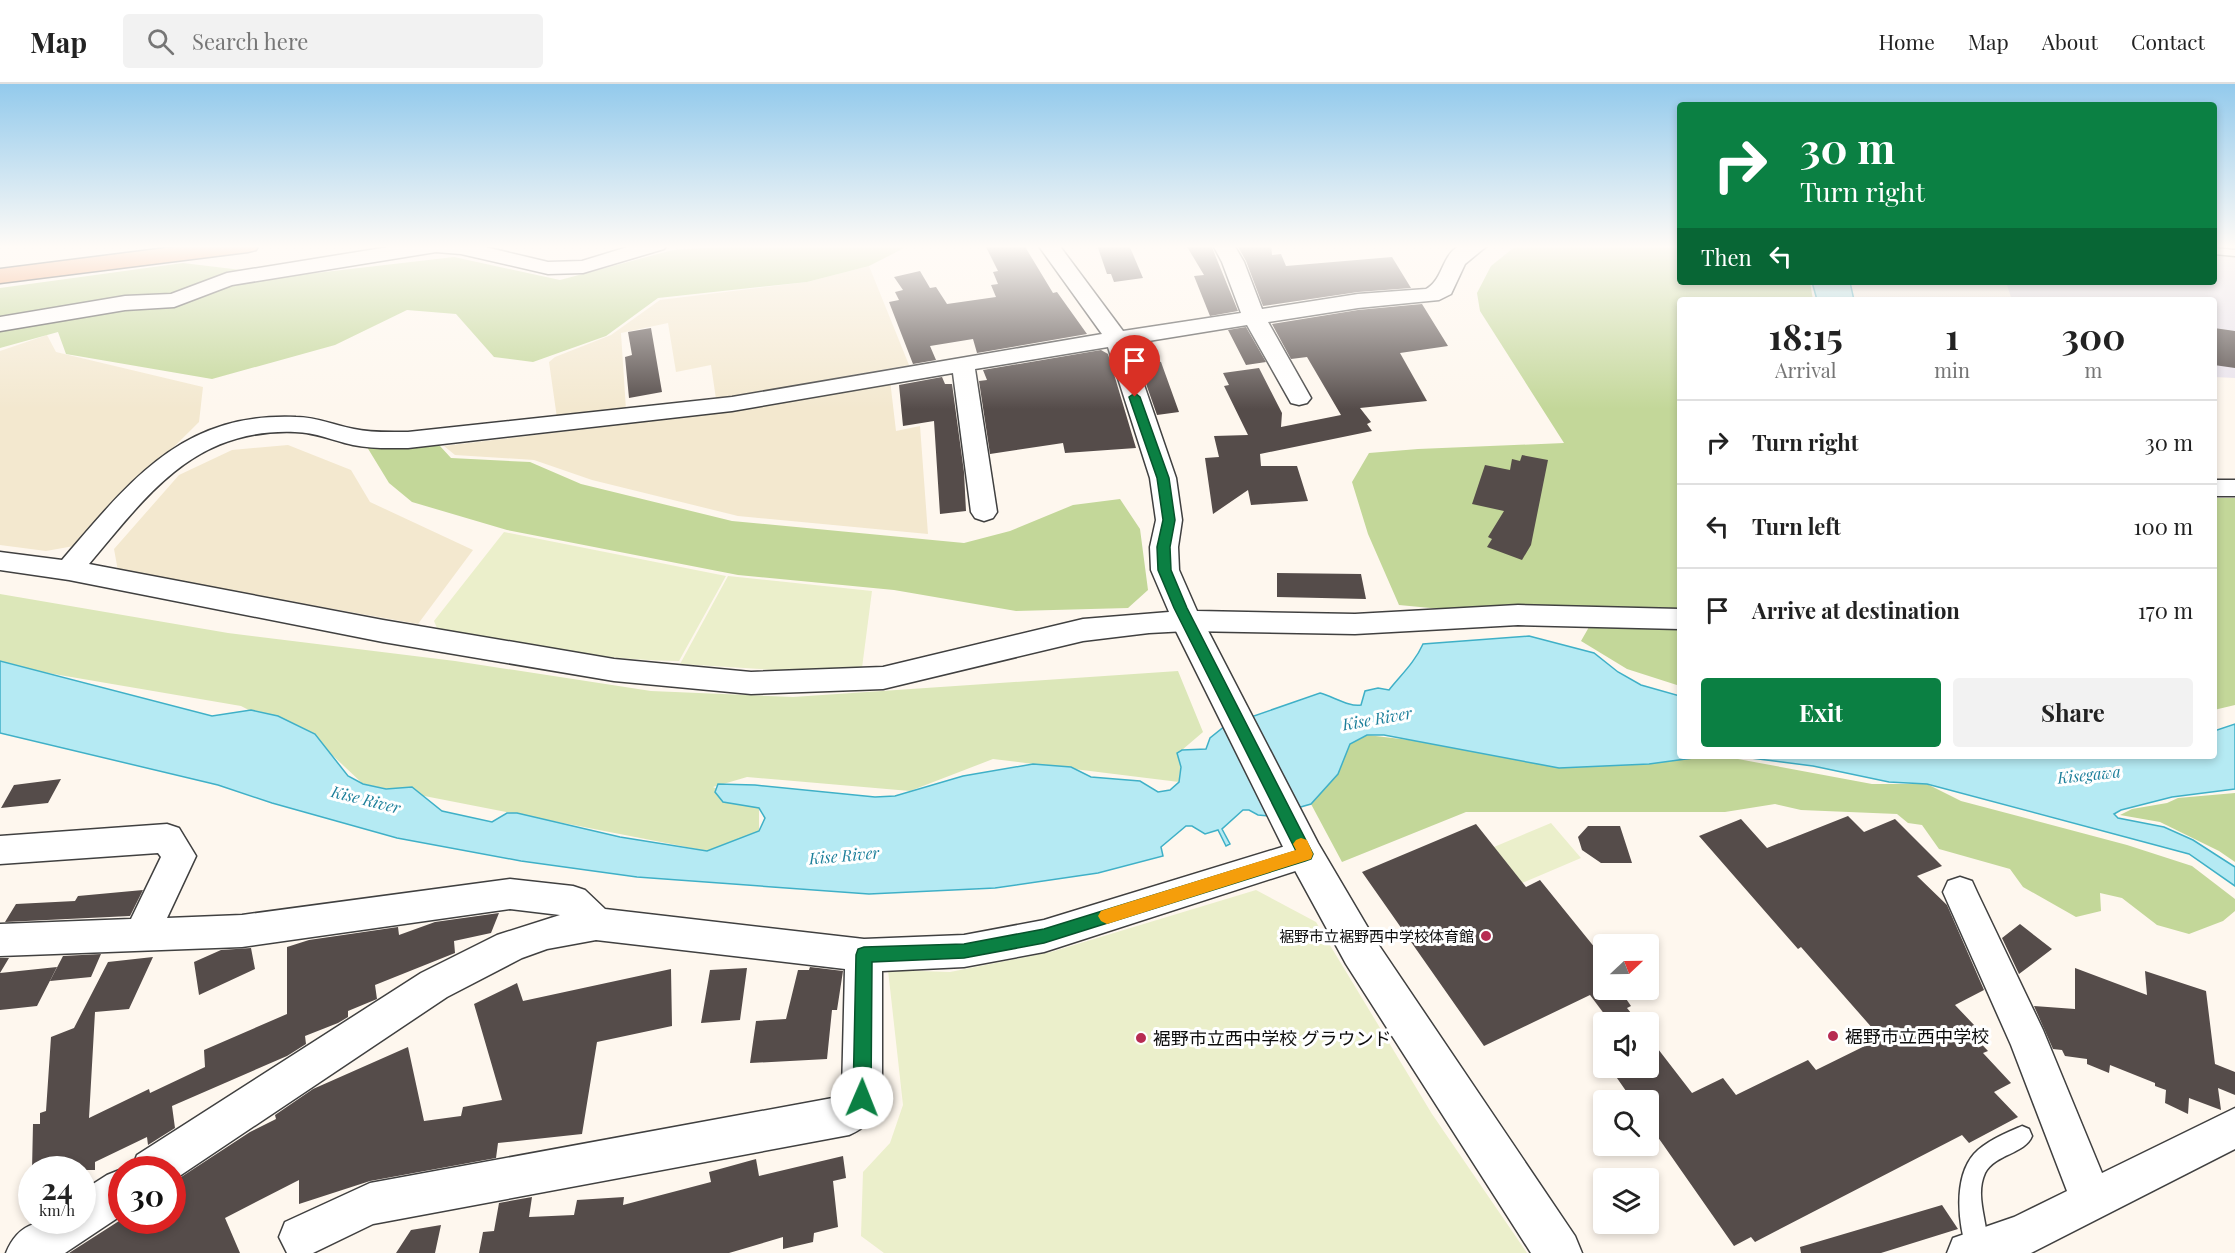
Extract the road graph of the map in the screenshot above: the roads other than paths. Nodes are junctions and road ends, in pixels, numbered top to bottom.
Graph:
1 (175, 300) edge
2 (1088, 300) edge
3 (1247, 300) edge
4 (1376, 300) edge
5 (1254, 317) junction
6 (0, 324) edge
7 (1117, 339) junction
8 (963, 364) junction
9 (1299, 398) dead end
10 (2217, 488) edge
11 (2235, 488) edge
12 (984, 512) dead end
13 (0, 561) edge
14 (69, 570) junction
15 (1677, 619) edge
16 (1187, 621) junction
17 (1303, 849) junction
18 (0, 850) edge
19 (1960, 892) dead end
20 (596, 924) junction
21 (141, 935) junction
22 (0, 940) edge
23 (864, 955) junction
24 (2022, 1136) dead end
25 (2230, 1137) edge
26 (173, 1156) edge
27 (2092, 1201) junction
28 (56, 1234) edge
29 (300, 1237) dead end
30 (1972, 1251) edge
31 (27, 1253) edge
32 (1558, 1253) edge

1 - 6 street
2 - 7 street
3 - 5 street
4 - 5 street
5 - 7 street
5 - 9 street
7 - 8 street
7 - 16 street
8 - 12 street
8 - 14 street
10 - 11 street
13 - 14 street
14 - 16 street
15 - 16 street
16 - 17 street
17 - 23 street
17 - 32 street
18 - 21 street
19 - 27 street
20 - 21 street
20 - 23 street
20 - 26 street
21 - 22 street
23 - 29 street
24 - 30 lane
25 - 27 street
27 - 30 street
28 - 31 street

